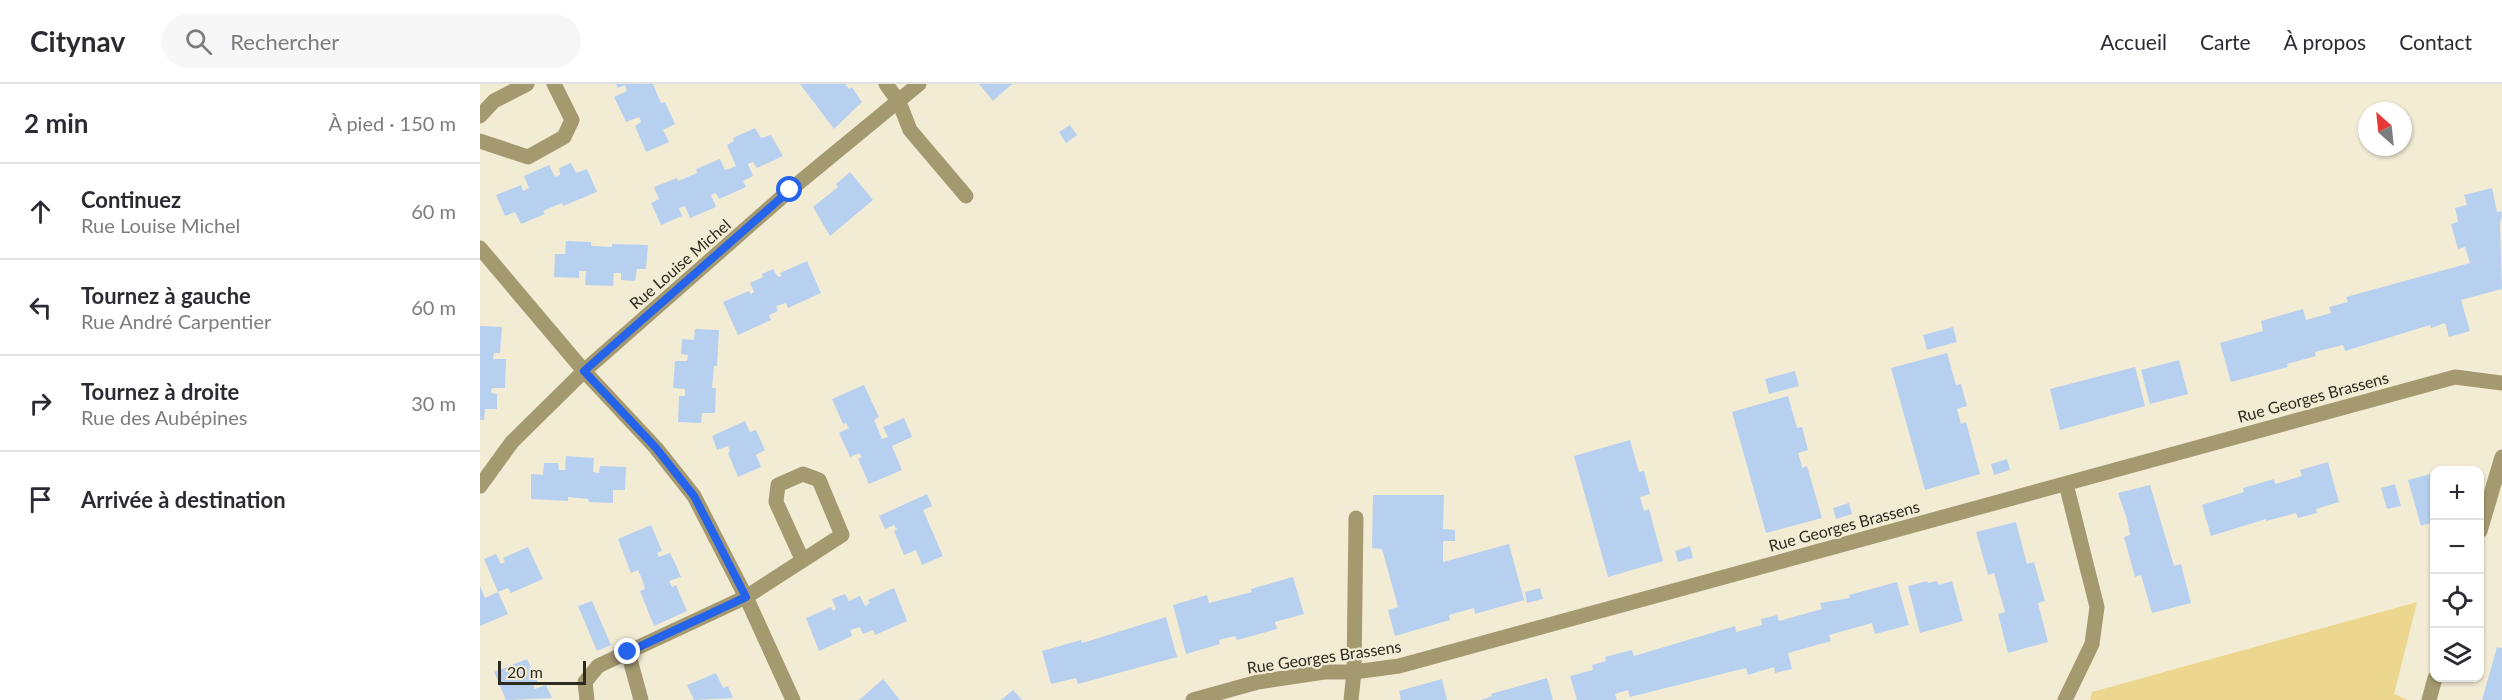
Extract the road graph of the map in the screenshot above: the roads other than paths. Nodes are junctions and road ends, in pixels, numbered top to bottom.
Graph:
1 (527, 84) edge
2 (554, 84) edge
3 (886, 84) edge
4 (919, 84) edge
5 (899, 102) junction
6 (480, 116) edge
7 (480, 141) edge
8 (966, 196) dead end
9 (480, 248) edge
10 (584, 371) junction
11 (2502, 383) edge
12 (2502, 457) edge
13 (2066, 484) junction
14 (480, 486) edge
15 (1356, 518) dead end
16 (2483, 520) edge
17 (802, 559) junction
18 (746, 597) junction
19 (628, 652) junction
20 (1354, 672) junction
21 (2434, 682) edge
22 (587, 700) edge
23 (641, 700) edge
24 (792, 700) edge
25 (1193, 700) edge
26 (1351, 700) edge
27 (2065, 700) edge
28 (2429, 700) edge

1 - 6 street
2 - 7 street
3 - 5 street
4 - 5 street, Rue Louise Michel
5 - 8 street
5 - 10 street, Rue Louise Michel
9 - 10 street
10 - 14 street, Rue Louise Michel
10 - 18 street
11 - 13 street, Rue Georges Brassens
12 - 16 street
13 - 20 street, Rue Georges Brassens
13 - 27 street
15 - 20 street
17 - 17 street
17 - 18 street
18 - 19 street
18 - 24 street
19 - 22 street
19 - 23 street
20 - 25 street, Rue Georges Brassens
20 - 26 street
21 - 28 street

